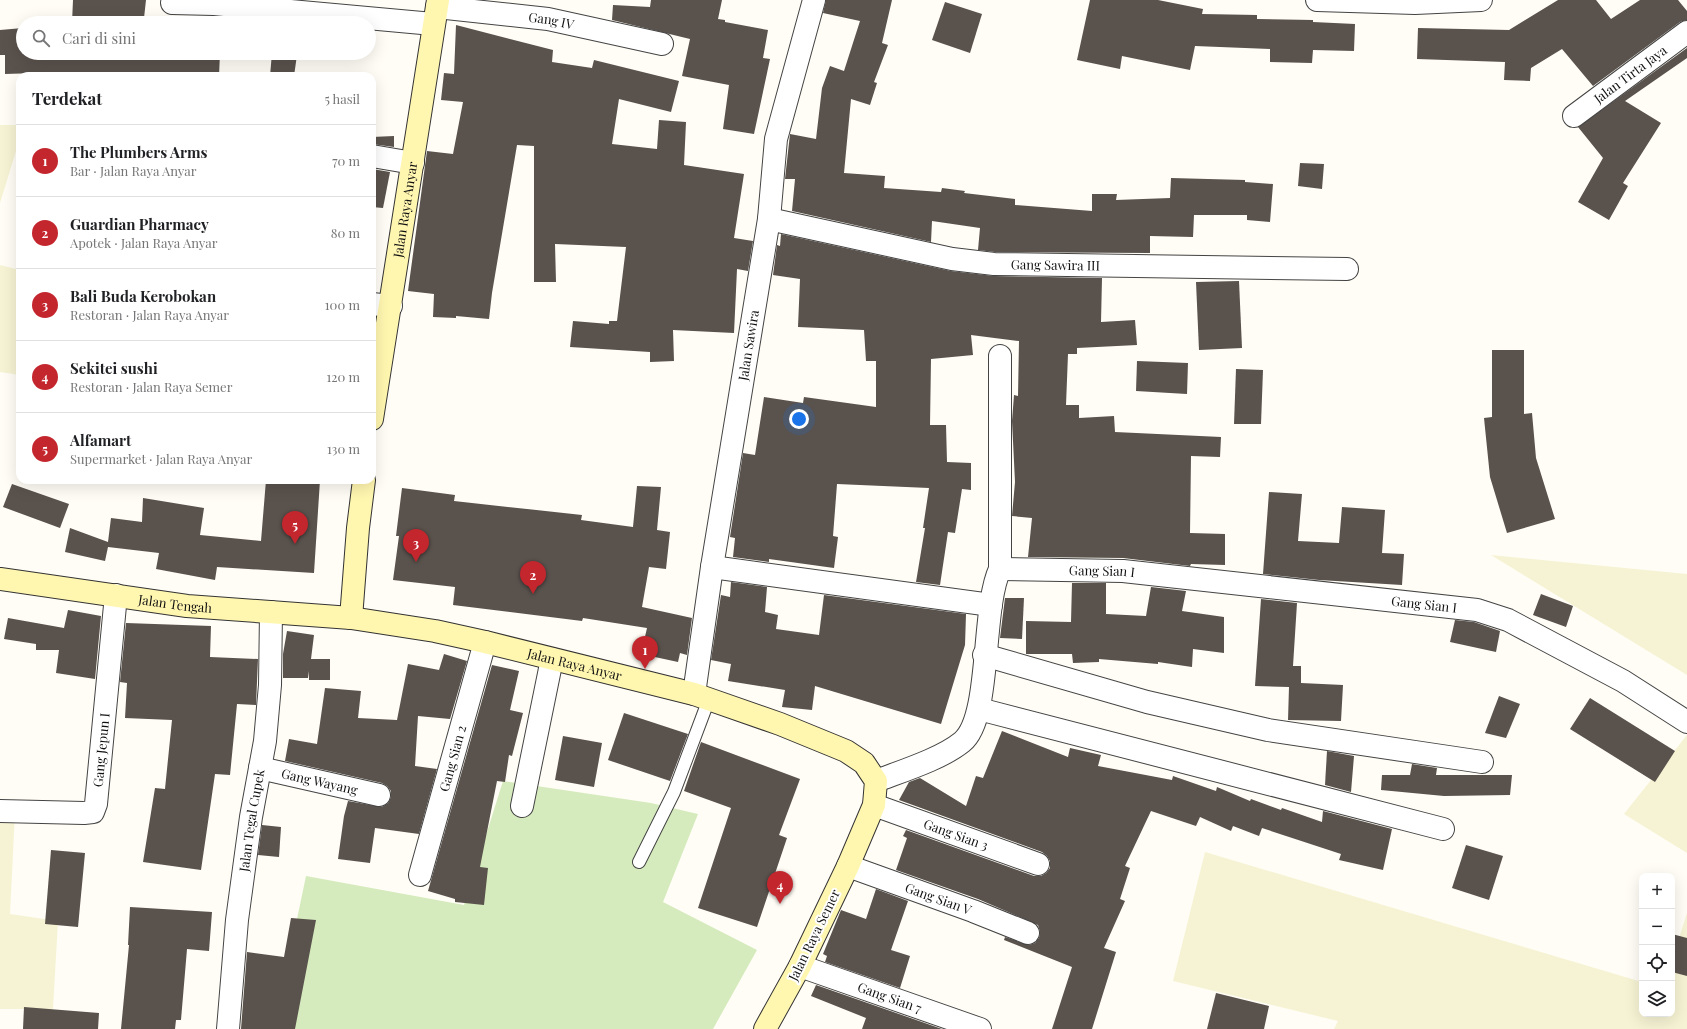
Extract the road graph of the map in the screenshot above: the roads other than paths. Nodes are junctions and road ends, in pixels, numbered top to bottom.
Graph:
1 (814, 0) edge
2 (1317, 0) edge
3 (1481, 0) edge
4 (172, 2) dead end
5 (436, 10) edge
6 (1687, 32) edge
7 (662, 44) dead end
8 (1574, 116) dead end
9 (376, 157) edge
10 (413, 163) junction
11 (769, 219) junction
12 (1347, 269) dead end
13 (381, 305) edge
14 (1000, 356) dead end
15 (376, 368) edge
16 (364, 484) edge
17 (712, 567) junction
18 (1000, 569) junction
19 (0, 579) edge
20 (116, 595) junction
21 (991, 605) junction
22 (271, 612) junction
23 (351, 618) junction
24 (485, 642) junction
25 (984, 655) junction
26 (552, 659) junction
27 (701, 697) junction
28 (979, 709) junction
29 (1687, 722) edge
30 (1482, 762) dead end
31 (260, 768) junction
32 (876, 781) junction
33 (379, 795) dead end
34 (874, 805) junction
35 (522, 806) dead end
36 (0, 810) edge
37 (1443, 830) dead end
38 (639, 862) dead end
39 (1038, 864) dead end
40 (848, 866) junction
41 (420, 875) dead end
42 (1028, 933) dead end
43 (800, 966) junction
44 (767, 1028) edge
45 (228, 1029) edge
46 (980, 1029) edge

1 - 11 street, Jalan Sawira
2 - 3 street
4 - 5 street, Gang IV
5 - 7 street, Gang IV
5 - 10 street, Jalan Raya Anyar
6 - 8 street, Jalan Tirta Jaya
9 - 10 street
10 - 13 street, Jalan Raya Anyar
11 - 12 street, Gang Sawira III
11 - 17 street, Jalan Sawira
13 - 15 street, Jalan Raya Anyar
14 - 18 street
16 - 23 street
17 - 21 street
17 - 27 street, Jalan Sawira
18 - 21 street
18 - 29 street, Gang Sian I
19 - 20 street, Jalan Tengah
20 - 22 street, Jalan Tengah
20 - 36 street, Gang Jepun I
21 - 25 street
22 - 23 street, Jalan Tengah
22 - 31 street, Jalan Tegal Cupek
23 - 24 street, Jalan Raya Anyar
24 - 26 street, Jalan Raya Anyar
24 - 41 street, Gang Sian 2
25 - 28 street
25 - 30 street
26 - 27 street, Jalan Raya Anyar
26 - 35 street
27 - 32 street, Jalan Raya Anyar
27 - 38 lane
28 - 32 street
28 - 37 street
31 - 33 street, Gang Wayang
31 - 45 street, Jalan Tegal Cupek
32 - 34 street
34 - 39 street, Gang Sian 3
34 - 40 street, Jalan Raya Semer
40 - 42 street, Gang Sian V
40 - 43 street, Jalan Raya Semer
43 - 44 street, Jalan Raya Semer
43 - 46 street, Gang Sian 7

